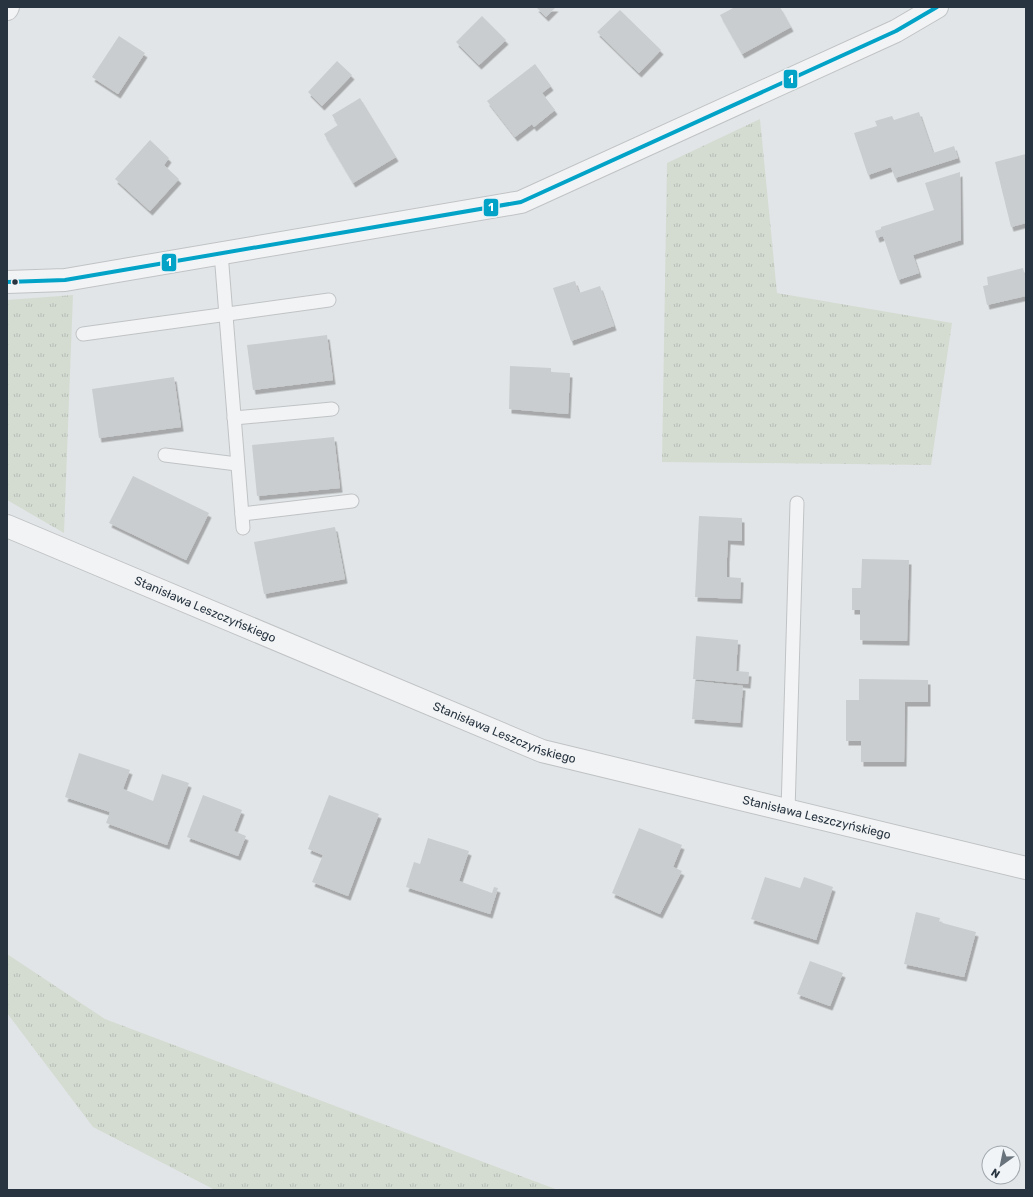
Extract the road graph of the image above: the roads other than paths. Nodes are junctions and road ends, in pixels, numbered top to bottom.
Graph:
1 (937, 7) edge
2 (221, 253) junction
3 (7, 282) edge
4 (329, 300) dead end
5 (226, 315) junction
6 (84, 334) dead end
7 (332, 409) dead end
8 (234, 418) junction
9 (165, 455) dead end
10 (237, 464) junction
11 (352, 502) dead end
12 (797, 503) dead end
13 (242, 514) junction
14 (7, 526) edge
15 (243, 528) dead end
16 (788, 811) junction
17 (1026, 868) edge

1 - 2 street
2 - 3 street
2 - 5 lane
4 - 5 lane
5 - 6 lane
5 - 8 lane
7 - 8 lane
8 - 10 lane
9 - 10 lane
10 - 13 lane
11 - 13 lane
12 - 16 lane
13 - 15 lane
14 - 16 street, Stanisława Leszczyńskiego
16 - 17 street, Stanisława Leszczyńskiego

